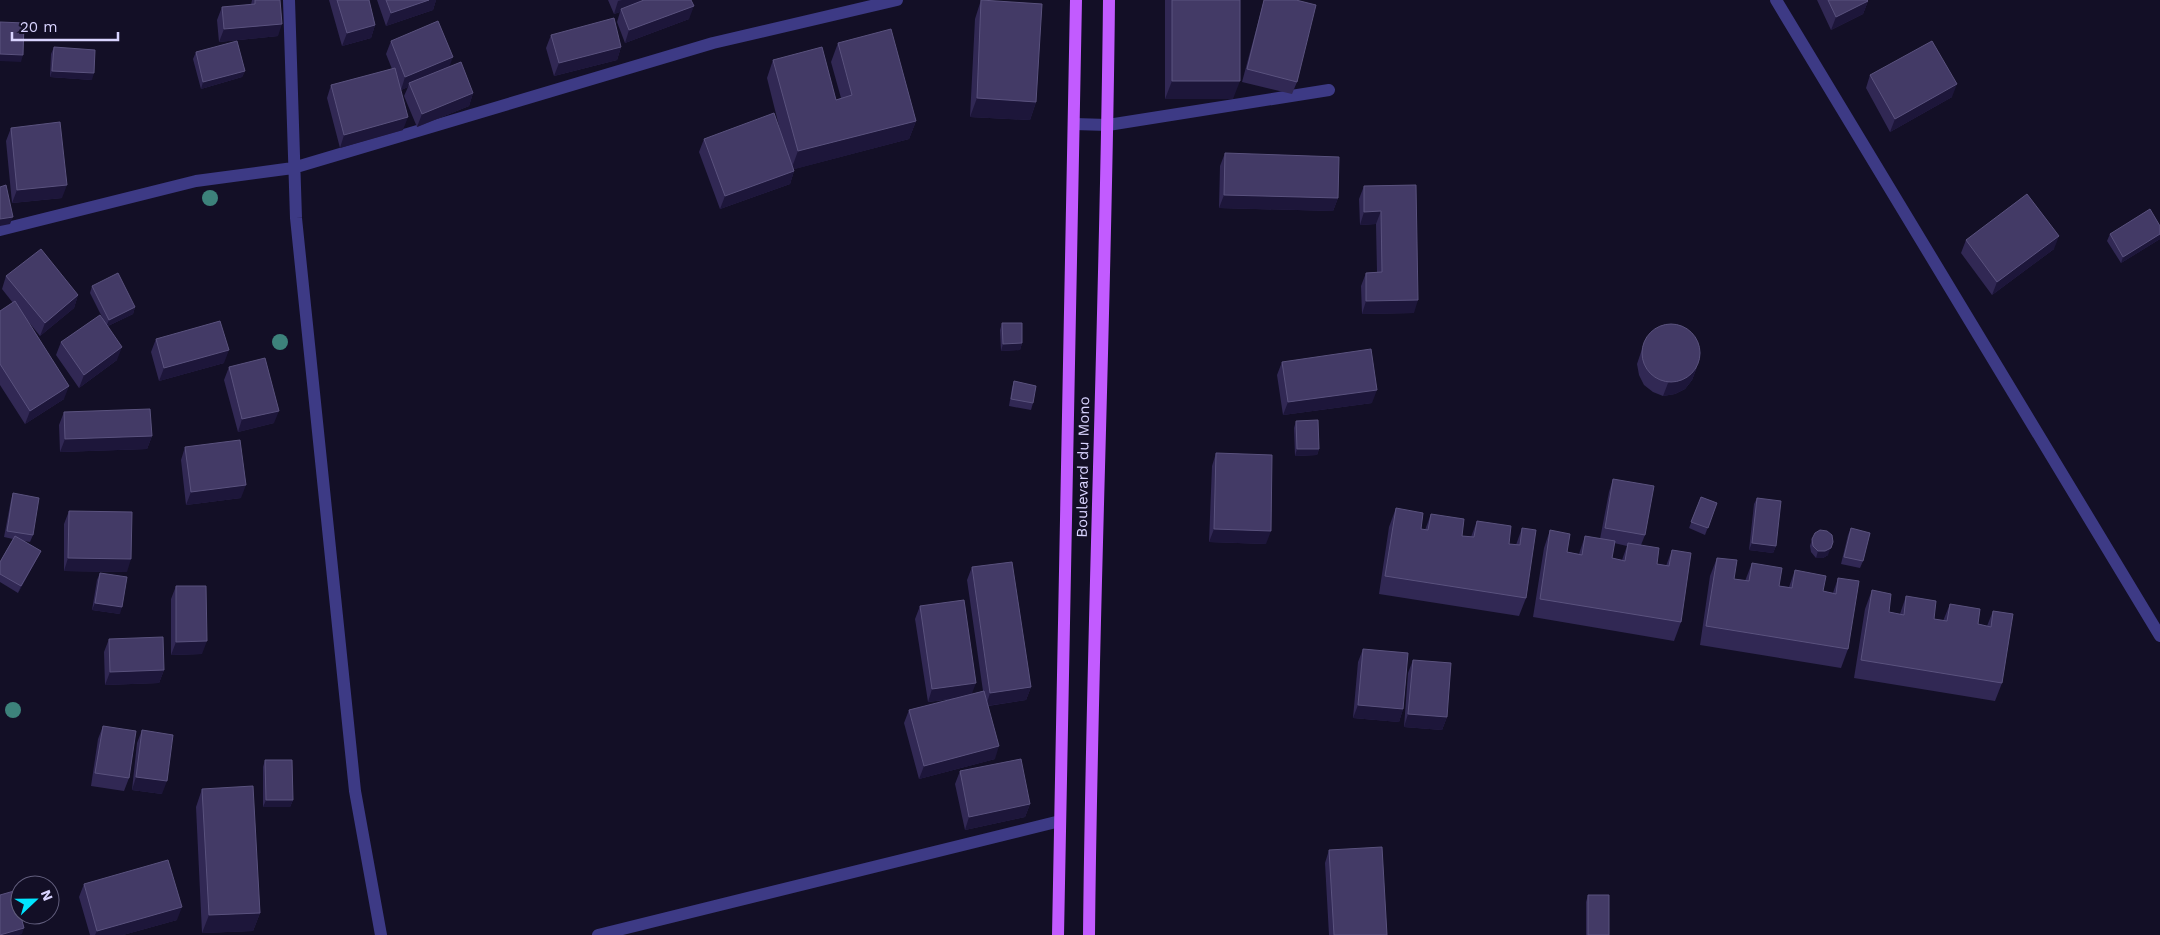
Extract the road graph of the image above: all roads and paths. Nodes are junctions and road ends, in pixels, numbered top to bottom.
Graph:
1 (289, 0) edge
2 (897, 0) edge
3 (1076, 0) edge
4 (1109, 0) edge
5 (1776, 0) edge
6 (1329, 90) dead end
7 (1074, 124) junction
8 (1108, 124) junction
9 (293, 168) junction
10 (0, 230) edge
11 (2160, 636) edge
12 (1060, 821) junction
13 (380, 935) edge
14 (598, 935) edge
15 (1058, 935) edge
16 (1089, 935) edge

1 - 9 street
2 - 9 street
3 - 7 main road, Boulevard du Mono
4 - 8 main road, Boulevard du Mono
5 - 11 street
6 - 8 street
7 - 8 street
7 - 12 main road, Boulevard du Mono
8 - 16 main road, Boulevard du Mono
9 - 10 street
9 - 13 street
12 - 14 street
12 - 15 main road, Boulevard du Mono

